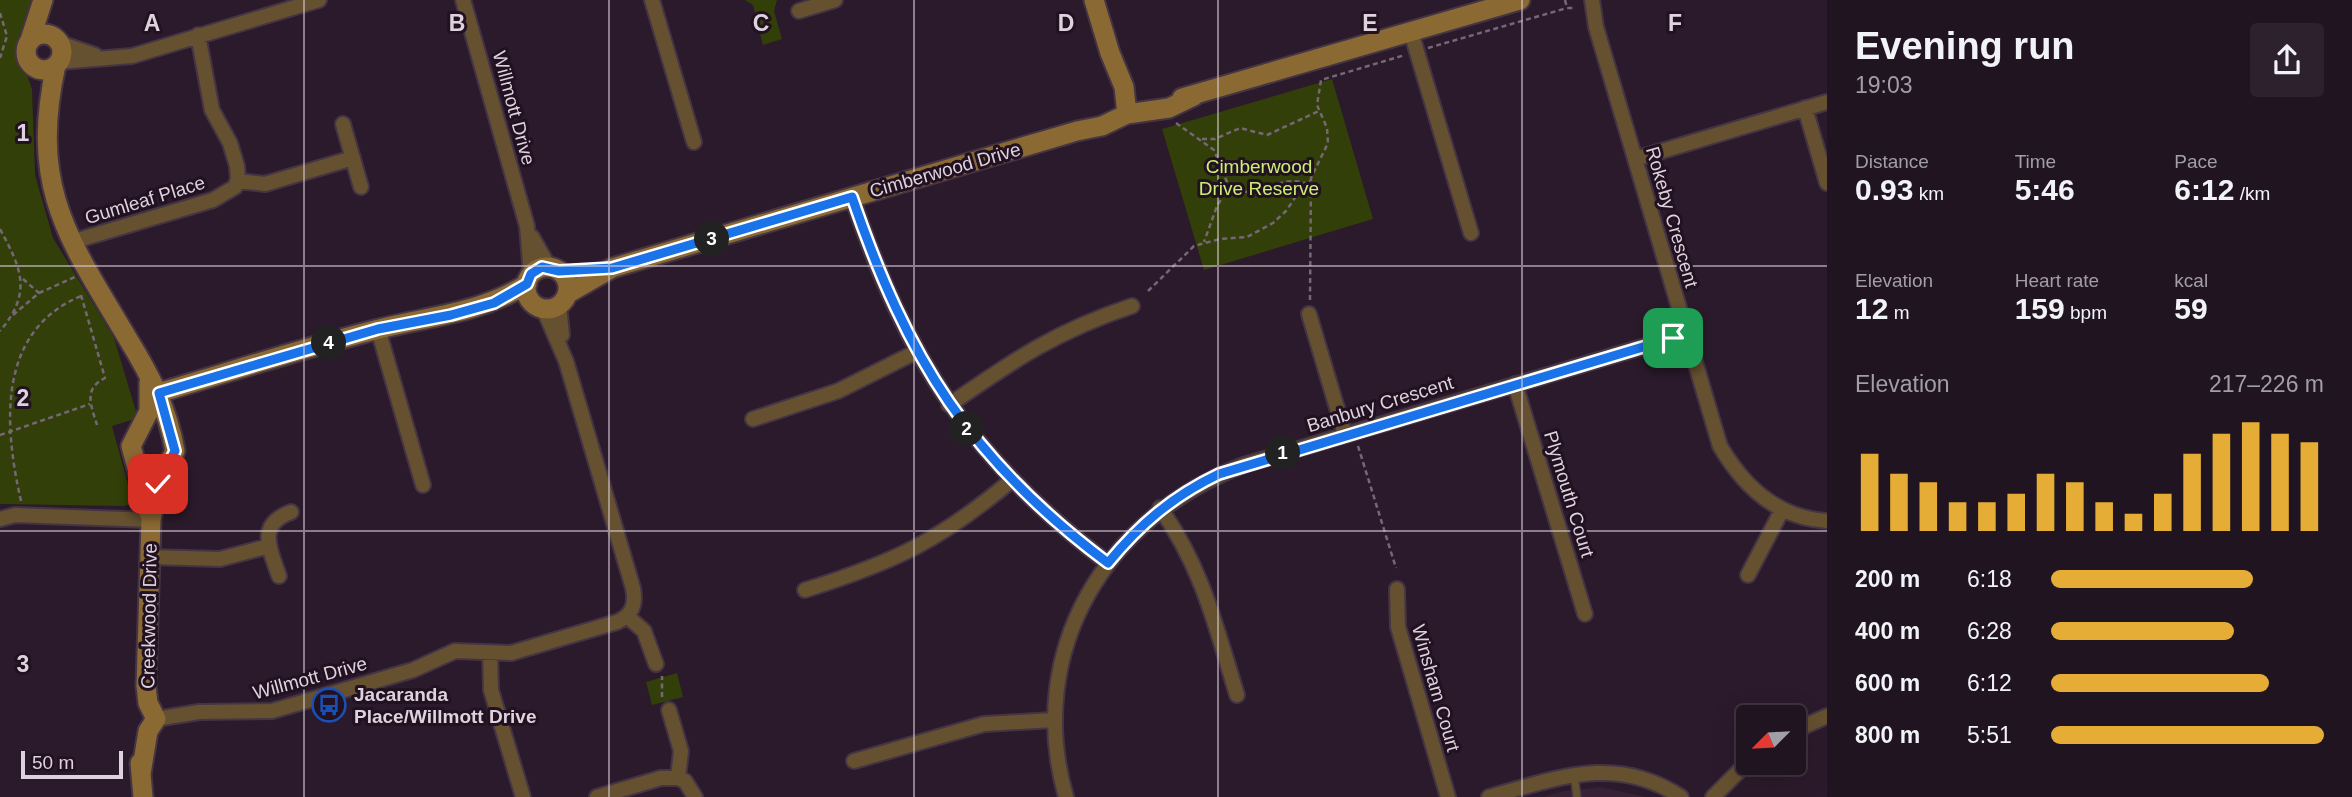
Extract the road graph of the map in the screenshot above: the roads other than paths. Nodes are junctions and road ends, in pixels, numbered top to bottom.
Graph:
1 (45, 0) edge
2 (319, 0) edge
3 (463, 0) edge
4 (652, 0) edge
5 (835, 0) edge
6 (1094, 0) edge
7 (1520, 0) edge
8 (1592, 0) edge
9 (1579, 4) edge
10 (799, 11) dead end
11 (1596, 27) junction
12 (1411, 32) junction
13 (198, 35) junction
14 (30, 40) junction
15 (58, 52) junction
16 (32, 65) junction
17 (1827, 102) edge
18 (1125, 107) junction
19 (1805, 108) junction
20 (47, 121) junction
21 (343, 124) dead end
22 (694, 142) dead end
23 (353, 159) junction
24 (1634, 159) junction
25 (238, 181) junction
26 (1827, 183) edge
27 (361, 187) dead end
28 (852, 197) junction
29 (1471, 233) dead end
30 (71, 242) junction
31 (546, 288) junction
32 (1132, 306) dead end
33 (1309, 314) road end
34 (378, 329) junction
35 (1686, 334) junction
36 (916, 352) junction
37 (1516, 384) junction
38 (155, 394) junction
39 (949, 405) junction
40 (753, 419) dead end
41 (1345, 435) junction
42 (1012, 480) junction
43 (423, 485) dead end
44 (1160, 508) junction
45 (1782, 510) junction
46 (291, 512) dead end
47 (0, 519) edge
48 (151, 520) junction
49 (1827, 521) edge
50 (269, 547) junction
51 (150, 557) junction
52 (1108, 563) junction
53 (1748, 575) dead end
54 (279, 576) dead end
55 (1398, 589) dead end
56 (805, 590) dead end
57 (1585, 614) dead end
58 (627, 616) junction
59 (491, 653) junction
60 (656, 664) road end
61 (1237, 695) dead end
62 (669, 710) road end
63 (154, 715) junction
64 (1827, 716) edge
65 (1053, 720) junction
66 (1806, 726) edge
67 (854, 761) dead end
68 (1574, 773) junction
69 (1736, 774) edge
70 (678, 778) junction
71 (143, 797) edge
72 (523, 797) edge
73 (597, 797) edge
74 (695, 797) edge
75 (1066, 797) edge
76 (1448, 797) edge
77 (1489, 797) edge
78 (1577, 797) edge
79 (1681, 797) edge
80 (1713, 797) edge

1 - 14 street, Creekwood Drive
1 - 15 street, Creekwood Drive
2 - 13 street
3 - 31 street, Willmott Drive
4 - 22 street
5 - 10 street
6 - 18 street
7 - 12 street, Cimberwood Drive
8 - 11 street, Rokeby Crescent
9 - 11 street, Rokeby Crescent
11 - 24 street, Rokeby Crescent
12 - 18 street, Cimberwood Drive
12 - 29 street
13 - 15 street
13 - 25 street
14 - 15 street
14 - 16 street
15 - 16 street
15 - 20 street, Creekwood Drive
16 - 20 street, Creekwood Drive
17 - 19 street
18 - 28 street, Cimberwood Drive
19 - 24 street
19 - 26 street
20 - 30 street, Creekwood Drive
21 - 23 street
23 - 25 street
23 - 27 street
24 - 35 street, Rokeby Crescent
25 - 30 street, Gumleaf Place
28 - 31 street, Cimberwood Drive
28 - 36 street
30 - 38 street, Creekwood Drive
31 - 34 street, Cimberwood Drive
31 - 58 street, Willmott Drive
32 - 39 street
33 - 41 street
34 - 38 street, Cimberwood Drive
34 - 43 street
35 - 37 street, Banbury Crescent
35 - 45 street, Rokeby Crescent
36 - 39 street
36 - 40 street
37 - 41 street, Banbury Crescent
37 - 57 street, Plymouth Court
38 - 48 street, Creekwood Drive
38 - 48 street, Creekwood Drive
39 - 42 street
41 - 44 street, Banbury Crescent
42 - 52 street
42 - 56 street
44 - 52 street, Banbury Crescent
44 - 61 street
45 - 49 street, Rokeby Crescent
45 - 53 street
46 - 50 street
47 - 48 street
48 - 51 street, Creekwood Drive
50 - 51 street
50 - 54 street
51 - 63 street, Creekwood Drive
52 - 65 street, Banbury Crescent
55 - 76 street, Winsham Court
58 - 59 street, Willmott Drive
58 - 60 street
59 - 63 street, Willmott Drive
59 - 72 street
62 - 70 street
63 - 71 street, Creekwood Drive
64 - 66 street
65 - 67 street
65 - 75 street, Banbury Crescent
68 - 77 street
68 - 78 lane
68 - 79 street
69 - 80 street
70 - 73 street
70 - 74 street

